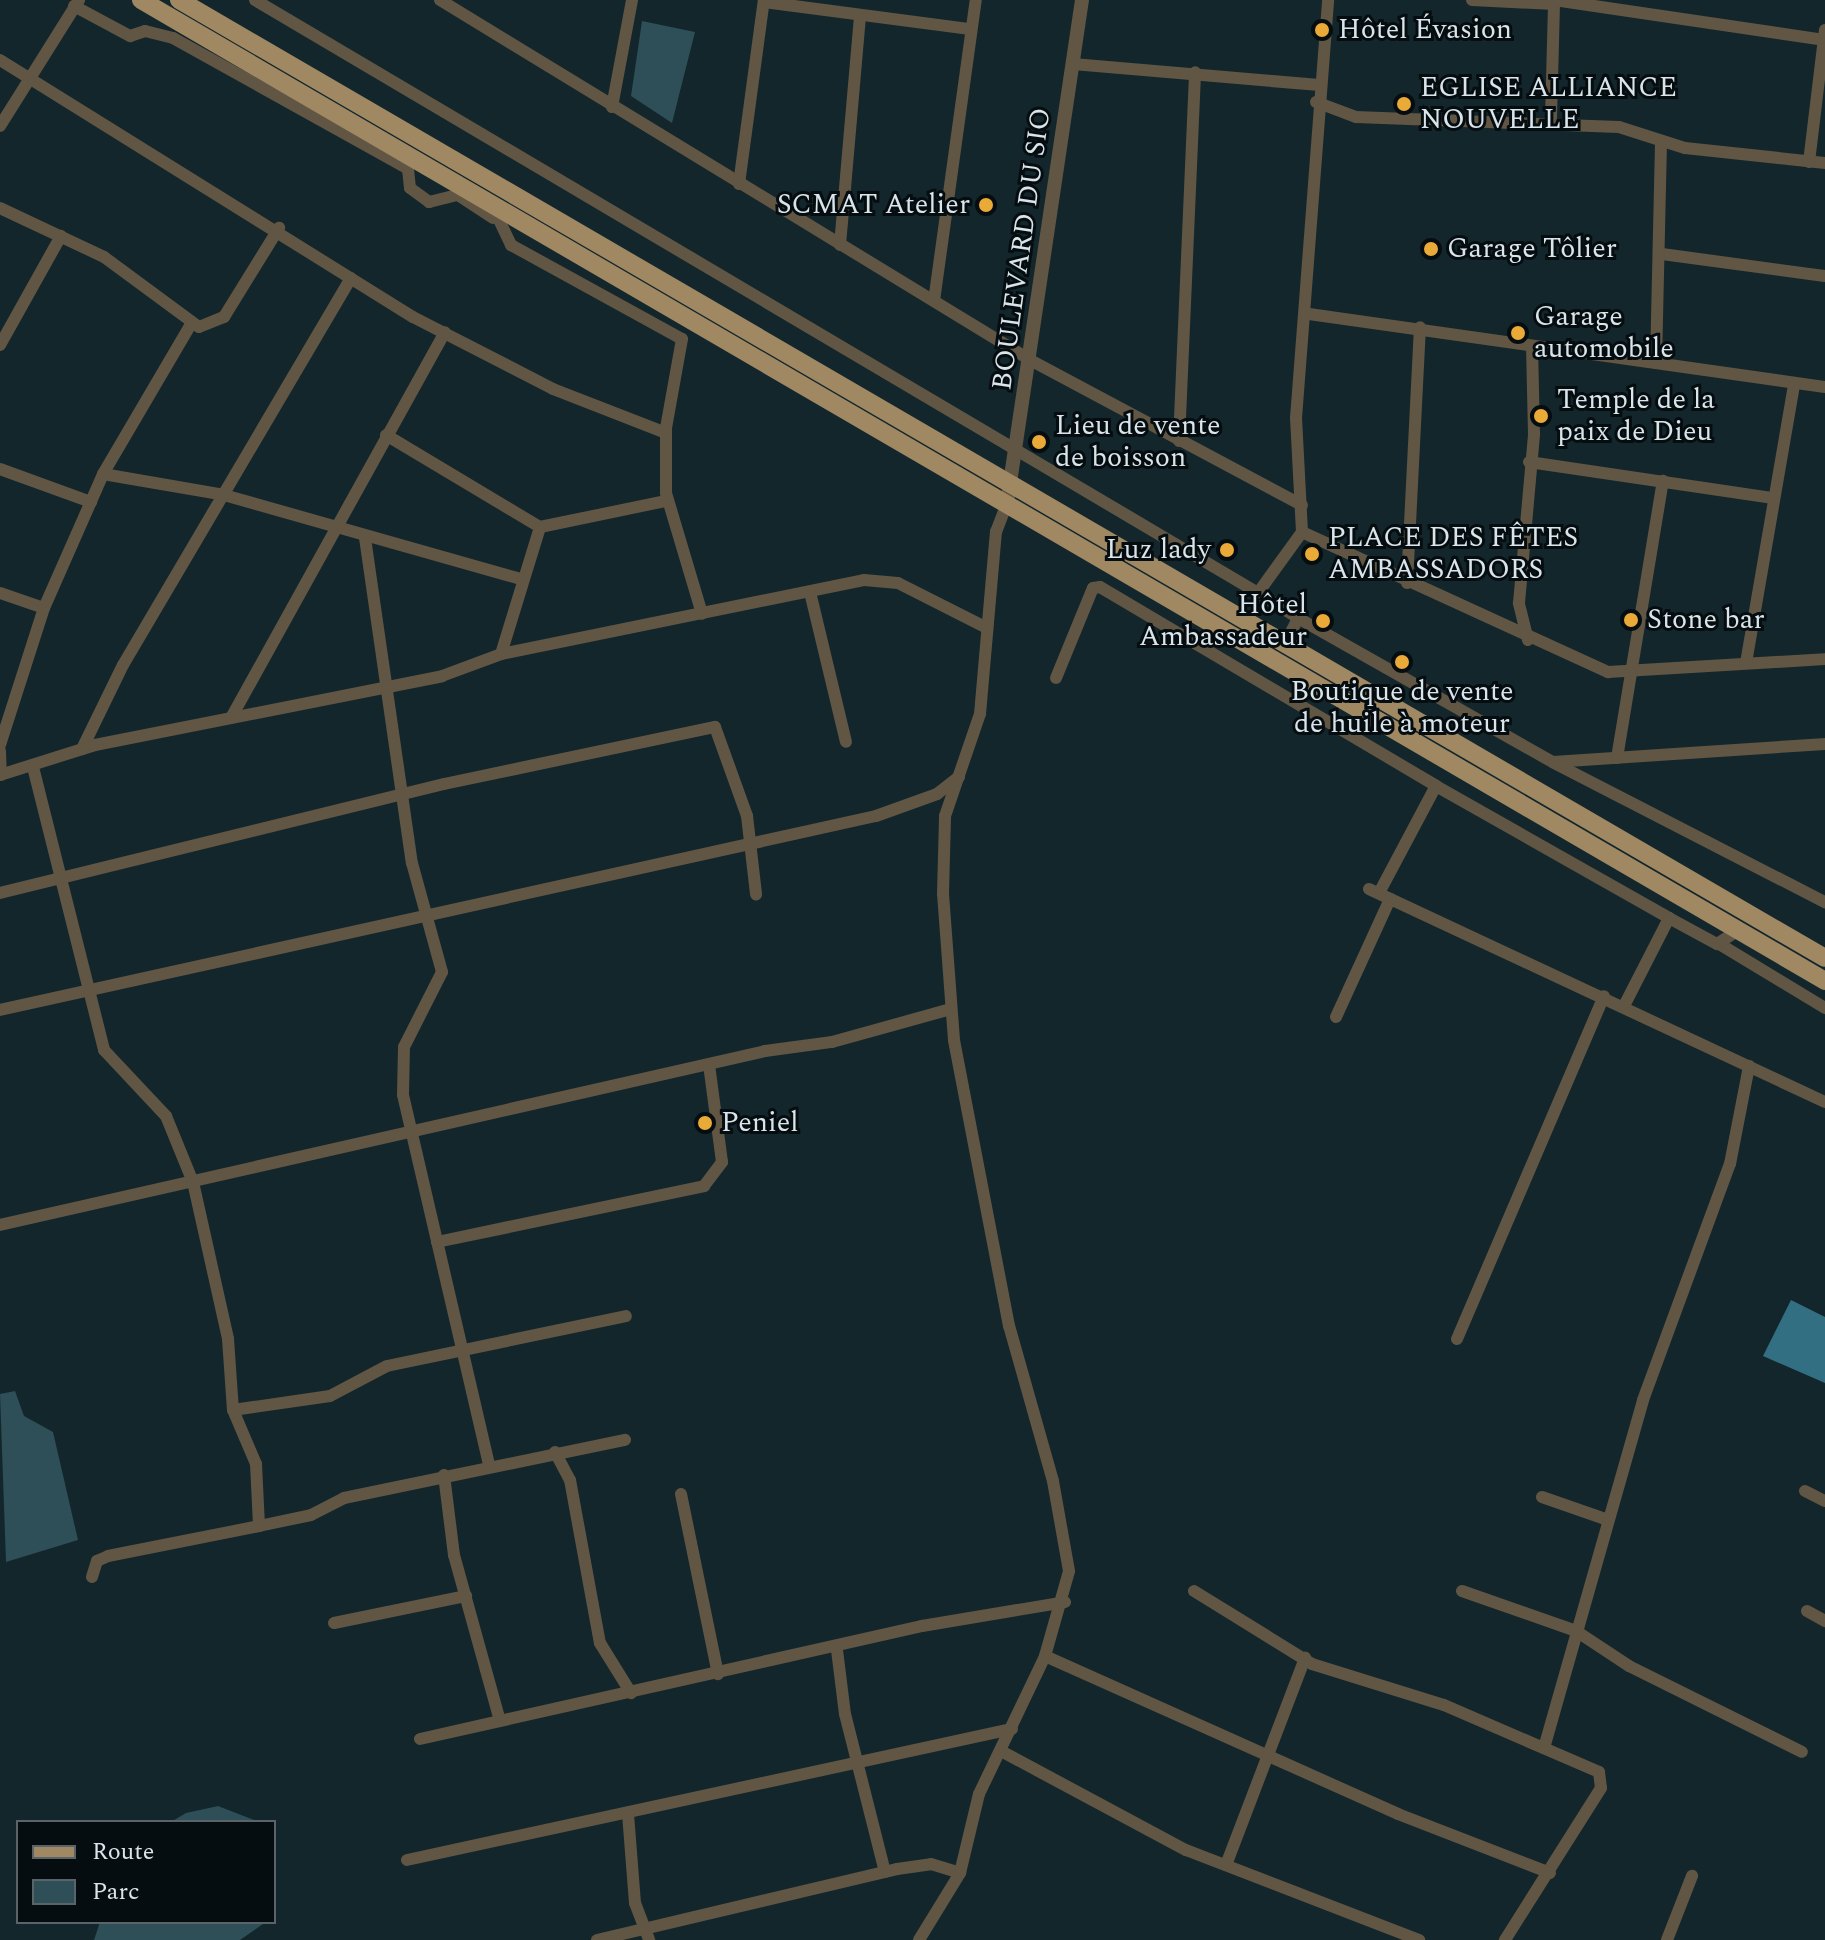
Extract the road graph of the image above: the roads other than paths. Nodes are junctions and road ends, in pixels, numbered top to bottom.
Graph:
1 (141, 0) edge
2 (179, 0) edge
3 (255, 0) edge
4 (440, 0) edge
5 (632, 0) edge
6 (976, 0) edge
7 (1082, 0) edge
8 (1328, 0) edge
9 (1472, 0) edge
10 (764, 1) edge
11 (1554, 2) edge
12 (76, 3) edge
13 (458, 5) edge
14 (860, 15) junction
15 (970, 29) junction
16 (1824, 36) edge
17 (0, 60) edge
18 (1073, 64) junction
19 (1195, 72) junction
20 (31, 78) junction
21 (1316, 85) junction
22 (1316, 102) junction
23 (612, 107) junction
24 (1551, 122) junction
25 (0, 126) edge
26 (1661, 143) junction
27 (1809, 162) junction
28 (1825, 163) edge
29 (739, 184) junction
30 (0, 208) edge
31 (492, 211) junction
32 (279, 228) junction
33 (61, 236) junction
34 (840, 245) junction
35 (1662, 254) junction
36 (1825, 276) edge
37 (351, 278) junction
38 (934, 301) junction
39 (1309, 314) junction
40 (191, 324) junction
41 (1420, 327) junction
42 (445, 332) junction
43 (0, 345) edge
44 (1532, 346) junction
45 (1032, 361) junction
46 (1656, 363) junction
47 (1794, 384) junction
48 (1825, 387) edge
49 (666, 433) junction
50 (386, 435) junction
51 (1179, 441) junction
52 (1018, 455) junction
53 (1529, 462) junction
54 (0, 469) edge
55 (103, 474) junction
56 (1663, 481) junction
57 (224, 495) junction
58 (1010, 496) junction
59 (1773, 498) junction
60 (666, 501) junction
61 (91, 502) junction
62 (1302, 505) junction
63 (540, 527) junction
64 (331, 530) junction
65 (1302, 532) junction
66 (365, 538) junction
67 (521, 579) junction
68 (1407, 583) junction
69 (810, 592) junction
70 (0, 593) edge
71 (1258, 593) junction
72 (44, 608) junction
73 (702, 614) junction
74 (1298, 618) junction
75 (987, 628) junction
76 (1244, 639) junction
77 (1528, 640) junction
78 (1286, 642) junction
79 (501, 654) junction
80 (1825, 659) edge
81 (1230, 661) junction
82 (1746, 663) junction
83 (1628, 673) junction
84 (1056, 678) dead end
85 (385, 685) junction
86 (231, 718) junction
87 (846, 742) dead end
88 (1825, 744) edge
89 (0, 745) edge
90 (82, 749) junction
91 (0, 751) edge
92 (1617, 758) junction
93 (1553, 762) junction
94 (33, 767) junction
95 (0, 775) edge
96 (959, 777) junction
97 (1436, 786) junction
98 (400, 794) junction
99 (752, 842) junction
100 (62, 879) junction
101 (0, 893) edge
102 (1379, 893) junction
103 (756, 894) dead end
104 (1825, 902) edge
105 (428, 914) junction
106 (1669, 918) junction
107 (1728, 939) junction
108 (1825, 958) edge
109 (1825, 981) edge
110 (89, 993) junction
111 (1604, 996) junction
112 (1624, 1006) junction
113 (1825, 1008) edge
114 (951, 1009) junction
115 (0, 1010) edge
116 (1336, 1017) dead end
117 (709, 1065) junction
118 (1749, 1066) junction
119 (1825, 1102) edge
120 (412, 1135) junction
121 (193, 1182) junction
122 (0, 1225) edge
123 (437, 1242) junction
124 (626, 1316) dead end
125 (1457, 1339) dead end
126 (462, 1348) junction
127 (233, 1410) junction
128 (625, 1440) dead end
129 (555, 1452) junction
130 (489, 1465) junction
131 (444, 1475) junction
132 (1805, 1491) dead end
133 (681, 1494) dead end
134 (1542, 1497) dead end
135 (1825, 1501) edge
136 (1608, 1520) junction
137 (259, 1526) junction
138 (92, 1577) dead end
139 (1194, 1591) dead end
140 (1462, 1591) dead end
141 (466, 1596) junction
142 (1065, 1602) junction
143 (1807, 1611) dead end
144 (1825, 1621) edge
145 (334, 1623) dead end
146 (1576, 1631) junction
147 (837, 1650) junction
148 (1045, 1656) junction
149 (1305, 1658) junction
150 (718, 1674) junction
151 (631, 1693) junction
152 (500, 1721) junction
153 (1012, 1729) junction
154 (420, 1739) dead end
155 (1544, 1748) junction
156 (1001, 1751) junction
157 (1802, 1752) dead end
158 (1269, 1753) junction
159 (859, 1760) junction
160 (628, 1814) junction
161 (407, 1860) dead end
162 (1226, 1865) junction
163 (885, 1872) junction
164 (960, 1873) junction
165 (1550, 1873) junction
166 (1692, 1876) dead end
167 (647, 1935) edge
168 (597, 1940) edge
169 (919, 1940) edge
170 (1419, 1940) edge
171 (1505, 1940) edge
172 (1667, 1940) edge

1 - 31 main road
2 - 58 main road
3 - 52 street
4 - 13 street
5 - 23 street
6 - 15 street
7 - 18 street, BOULEVARD DU SIO
8 - 21 street
9 - 11 street
10 - 14 street
10 - 29 street
11 - 16 street
11 - 24 street
12 - 20 street
12 - 31 street
13 - 23 street
14 - 15 street
14 - 34 street
15 - 38 street
16 - 27 street
17 - 20 street
18 - 19 street
18 - 45 street, BOULEVARD DU SIO
19 - 21 street
19 - 51 street
20 - 25 street
20 - 32 street
21 - 22 street
22 - 24 street
22 - 39 street
23 - 29 street
24 - 26 street
26 - 27 street
26 - 35 street
27 - 28 street
29 - 34 street
30 - 33 street
31 - 49 street
31 - 58 main road
32 - 37 street
32 - 40 street
33 - 40 street
33 - 43 street
34 - 38 street
35 - 36 street
35 - 46 street
37 - 42 street
37 - 57 street
38 - 45 street
39 - 41 street
39 - 62 street
40 - 55 street
41 - 44 street
41 - 68 street
42 - 49 street
42 - 50 street
44 - 46 street
44 - 53 street
45 - 51 street
45 - 52 street, BOULEVARD DU SIO
46 - 47 street
47 - 48 street
47 - 59 street
49 - 60 street
50 - 63 street
50 - 64 street
51 - 62 street
52 - 58 street, BOULEVARD DU SIO
52 - 71 street
53 - 56 street
53 - 77 street
54 - 61 street
55 - 57 street
55 - 61 street
56 - 59 street
56 - 83 street
57 - 64 street
57 - 90 street
58 - 75 street
58 - 76 main road
58 - 78 main road
59 - 82 street
60 - 63 street
60 - 73 street
61 - 72 street
62 - 65 street
63 - 67 street
64 - 66 street
64 - 86 street
65 - 68 street
65 - 71 street
66 - 67 street
66 - 85 street
67 - 79 street
68 - 77 street
69 - 73 street
69 - 75 street
69 - 87 street
70 - 72 street
71 - 74 street
72 - 89 street
73 - 79 street
74 - 78 street
74 - 93 street
75 - 96 street
76 - 81 street
76 - 107 main road
77 - 83 street
78 - 108 main road
79 - 85 street
80 - 82 street
81 - 84 street
81 - 97 street
82 - 83 street
83 - 92 street
85 - 86 street
85 - 98 street
86 - 90 street
88 - 92 street
90 - 94 street
91 - 95 street
92 - 93 street
93 - 104 street
94 - 95 street
94 - 100 street
96 - 99 street
96 - 114 street
97 - 102 street
97 - 106 street
98 - 99 street
98 - 100 street
98 - 105 street
99 - 103 street
99 - 105 street
100 - 101 street
100 - 110 street
102 - 111 street
102 - 116 street
105 - 110 street
105 - 120 street
106 - 107 street
106 - 112 street
107 - 109 main road
107 - 113 street
110 - 115 street
110 - 121 street
111 - 112 street
111 - 125 street
112 - 118 street
114 - 117 street
114 - 142 street
117 - 120 street
117 - 123 street
118 - 119 street
118 - 136 street
120 - 121 street
120 - 123 street
121 - 122 street
121 - 127 street
123 - 126 street
124 - 126 street
126 - 127 street
126 - 130 street
127 - 137 street
128 - 129 street
129 - 130 street
129 - 151 street
130 - 131 street
131 - 137 street
131 - 141 street
132 - 135 street
133 - 150 street
134 - 136 street
136 - 146 street
137 - 138 street
139 - 149 street
140 - 146 street
141 - 145 street
141 - 152 street
142 - 147 street
142 - 148 street
143 - 144 street
146 - 155 street
146 - 157 street
147 - 150 street
147 - 159 street
148 - 153 street
148 - 158 street
149 - 155 street
149 - 158 street
150 - 151 street
151 - 152 street
152 - 154 street
153 - 156 street
153 - 159 street
155 - 165 street
156 - 162 street
156 - 164 street
158 - 162 street
158 - 165 street
159 - 160 street
159 - 163 street
160 - 161 street
160 - 167 street
162 - 170 street
163 - 164 street
163 - 167 street
164 - 169 street
165 - 171 street
166 - 172 street
167 - 168 street

